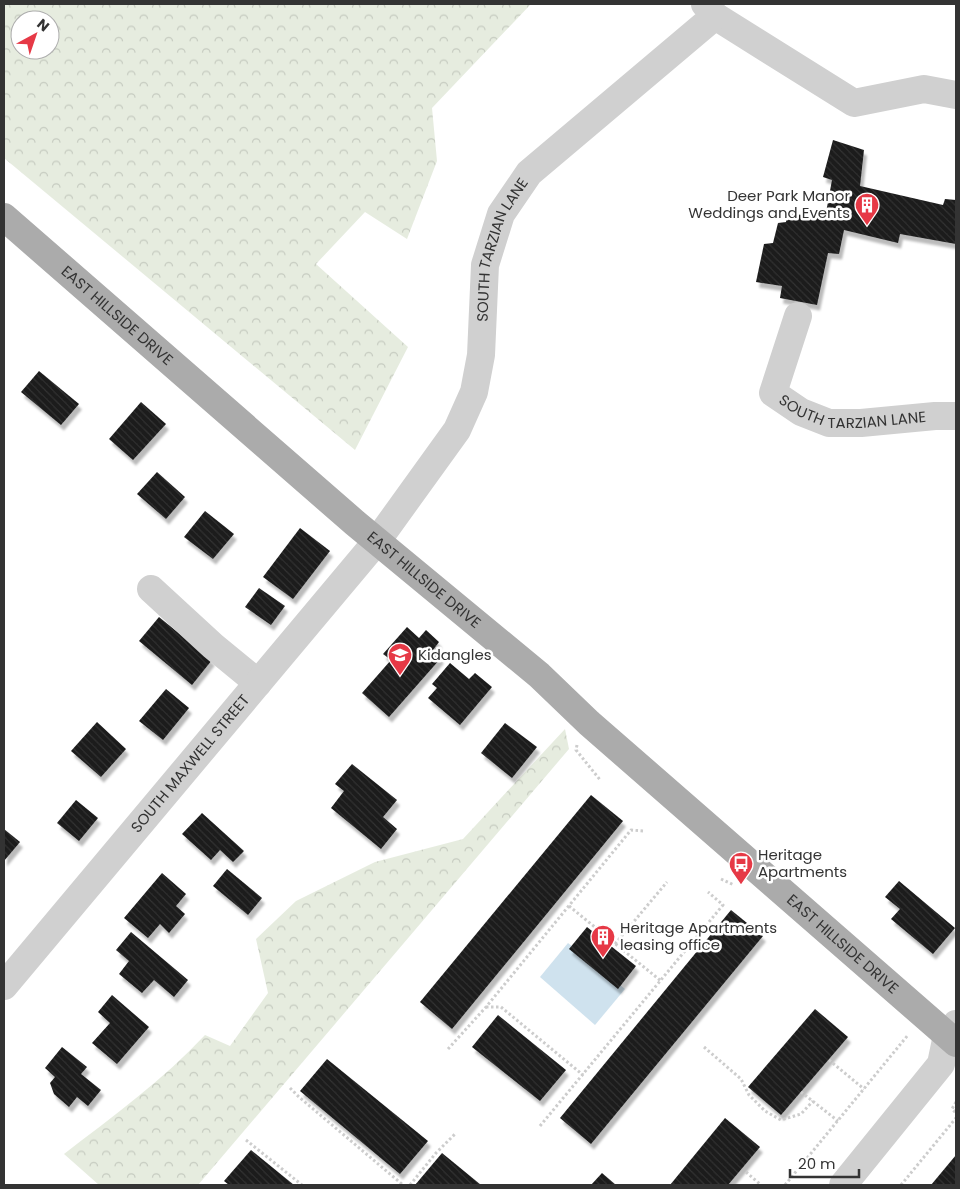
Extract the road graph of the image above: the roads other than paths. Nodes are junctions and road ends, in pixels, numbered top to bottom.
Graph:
1 (710, 10) edge
2 (956, 95) edge
3 (4, 217) edge
4 (798, 316) dead end
5 (956, 416) edge
6 (377, 541) junction
7 (151, 589) dead end
8 (258, 683) junction
9 (4, 986) edge
10 (953, 1034) edge
11 (843, 1185) edge

1 - 2 street, SOUTH TARZIAN LANE
1 - 6 street, SOUTH TARZIAN LANE
3 - 6 main road, EAST HILLSIDE DRIVE
4 - 5 street, SOUTH TARZIAN LANE
6 - 8 street, SOUTH MAXWELL STREET
6 - 10 main road, EAST HILLSIDE DRIVE
7 - 8 street
8 - 9 street, SOUTH MAXWELL STREET
10 - 11 street

